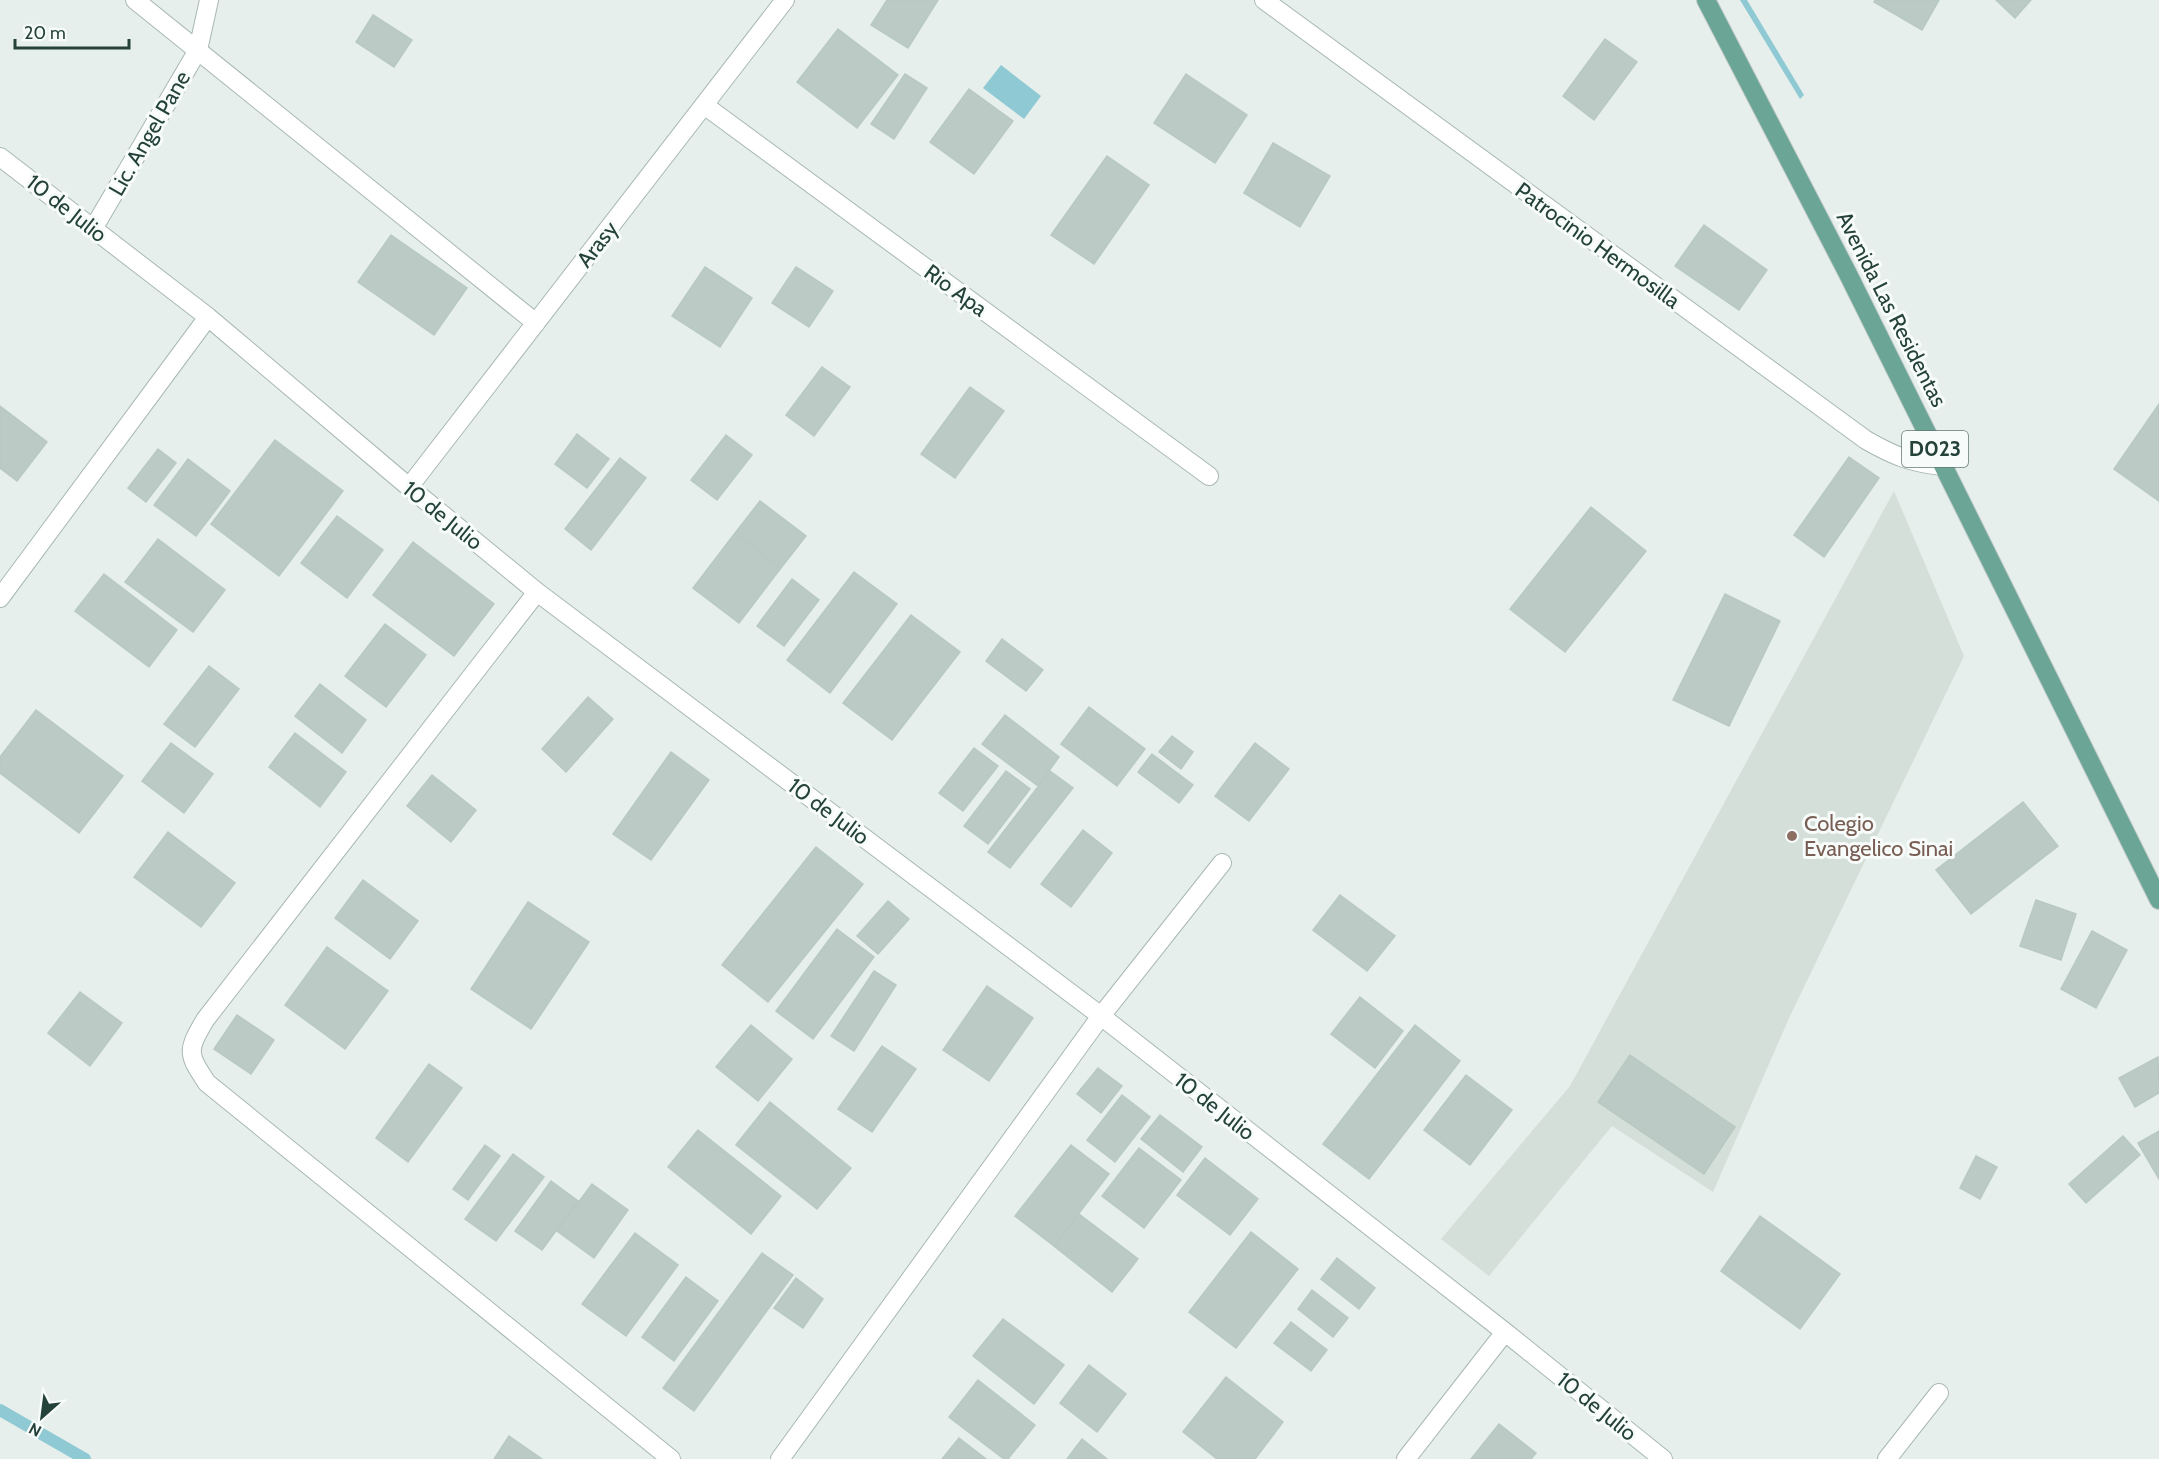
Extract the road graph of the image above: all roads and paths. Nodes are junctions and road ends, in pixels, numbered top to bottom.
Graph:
1 (135, 0) edge
2 (210, 0) edge
3 (785, 0) edge
4 (1264, 0) edge
5 (1706, 0) edge
6 (198, 50) junction
7 (704, 105) junction
8 (0, 157) edge
9 (93, 229) junction
10 (208, 317) junction
11 (536, 323) junction
12 (1944, 466) junction
13 (1209, 476) dead end
14 (409, 487) junction
15 (537, 592) junction
16 (0, 598) edge
17 (1222, 863) dead end
18 (2159, 900) edge
19 (1101, 1016) junction
20 (1505, 1332) junction
21 (1939, 1393) dead end
22 (671, 1459) edge
23 (780, 1459) edge
24 (1406, 1459) edge
25 (1663, 1459) edge
26 (1887, 1459) edge

1 - 6 street
2 - 6 street, Lic. Angel Pane
3 - 7 street, Arasy
4 - 12 street, Patrocinio Hermosilla
5 - 12 main road, Avenida Las Residentas / D023
6 - 9 street, Lic. Angel Pane
6 - 11 street
7 - 11 street, Arasy
7 - 13 street, Rio Apa
8 - 9 street, 10 de Julio
9 - 10 street, 10 de Julio
10 - 14 street, 10 de Julio
10 - 16 street
11 - 14 street, Arasy
12 - 18 main road, Avenida Las Residentas / D023
14 - 15 street, 10 de Julio
15 - 19 street, 10 de Julio
15 - 22 street
17 - 19 street
19 - 20 street, 10 de Julio
19 - 23 street
20 - 24 street
20 - 25 street, 10 de Julio
21 - 26 street

